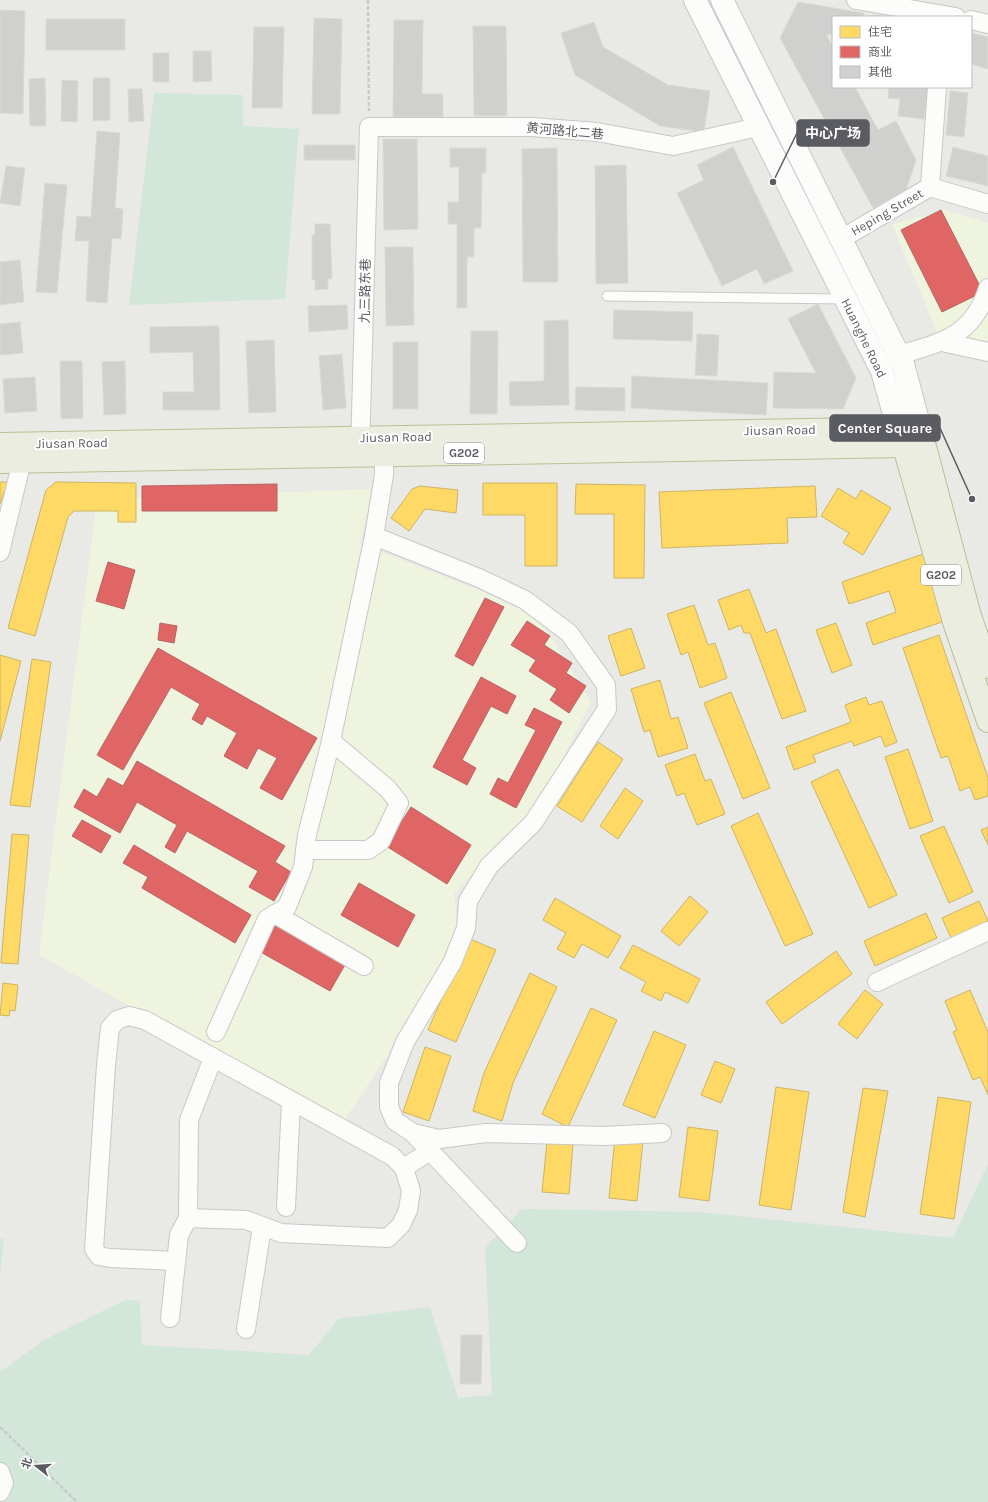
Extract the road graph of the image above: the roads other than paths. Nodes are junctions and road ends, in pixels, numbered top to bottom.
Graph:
1 (695, 0) edge
2 (722, 0) edge
3 (856, 0) edge
4 (944, 12) edge
5 (972, 20) edge
6 (988, 24) edge
7 (937, 88) edge
8 (369, 127) joint
9 (758, 127) junction
10 (930, 187) junction
11 (988, 204) edge
12 (841, 239) junction
13 (988, 288) edge
14 (607, 296) dead end
15 (845, 298) junction
16 (942, 342) junction
17 (988, 352) edge
18 (899, 355) junction
19 (920, 428) junction
20 (901, 437) junction
21 (0, 444) edge
22 (360, 446) junction
23 (384, 446) junction
24 (24, 452) junction
25 (0, 462) edge
26 (374, 536) junction
27 (0, 552) edge
28 (984, 641) edge
29 (988, 667) edge
30 (988, 721) edge
31 (331, 740) junction
32 (305, 850) junction
33 (275, 914) junction
34 (988, 931) edge
35 (364, 966) dead end
36 (877, 982) dead end
37 (216, 1032) dead end
38 (213, 1058) junction
39 (291, 1101) junction
40 (662, 1133) dead end
41 (413, 1134) junction
42 (430, 1151) junction
43 (404, 1168) junction
44 (286, 1207) dead end
45 (188, 1218) junction
46 (262, 1227) junction
47 (517, 1243) dead end
48 (176, 1261) junction
49 (170, 1318) dead end
50 (246, 1328) dead end
51 (0, 1472) edge
52 (0, 1492) edge

1 - 9 main road, Huanghe Road
2 - 12 main road, Huanghe Road
3 - 4 street
5 - 6 street
7 - 10 street, Heping Street
8 - 9 street, 黄河路北二巷
8 - 22 street, 九三路东巷
9 - 15 main road, Huanghe Road
10 - 11 street
10 - 12 street, Heping Street
12 - 18 main road, Huanghe Road
13 - 16 street
14 - 15 lane
15 - 20 main road, Huanghe Road
16 - 17 street
16 - 18 street
18 - 19 main road, Huanghe Road
19 - 20 highway, Jiusan Road / G202
19 - 28 highway, Huanghe Road / G202
20 - 23 highway, Jiusan Road / G202
20 - 30 highway, Huanghe Road / G202
21 - 24 highway, Jiusan Road / G202
22 - 23 highway, Jiusan Road / G202
22 - 24 highway, Jiusan Road / G202
23 - 26 street
24 - 25 highway, Jiusan Road / G202
24 - 27 street
26 - 31 street
26 - 41 street
28 - 29 highway, Huanghe Road / G202
31 - 32 street
31 - 32 street
32 - 33 street
33 - 35 street
33 - 37 street
34 - 36 street
38 - 39 street
38 - 45 street
38 - 48 street
39 - 43 street
39 - 44 street
40 - 41 street
41 - 42 street
42 - 43 street
42 - 47 street
43 - 46 street
45 - 46 street
45 - 48 street
46 - 50 street
48 - 49 street
51 - 52 street

